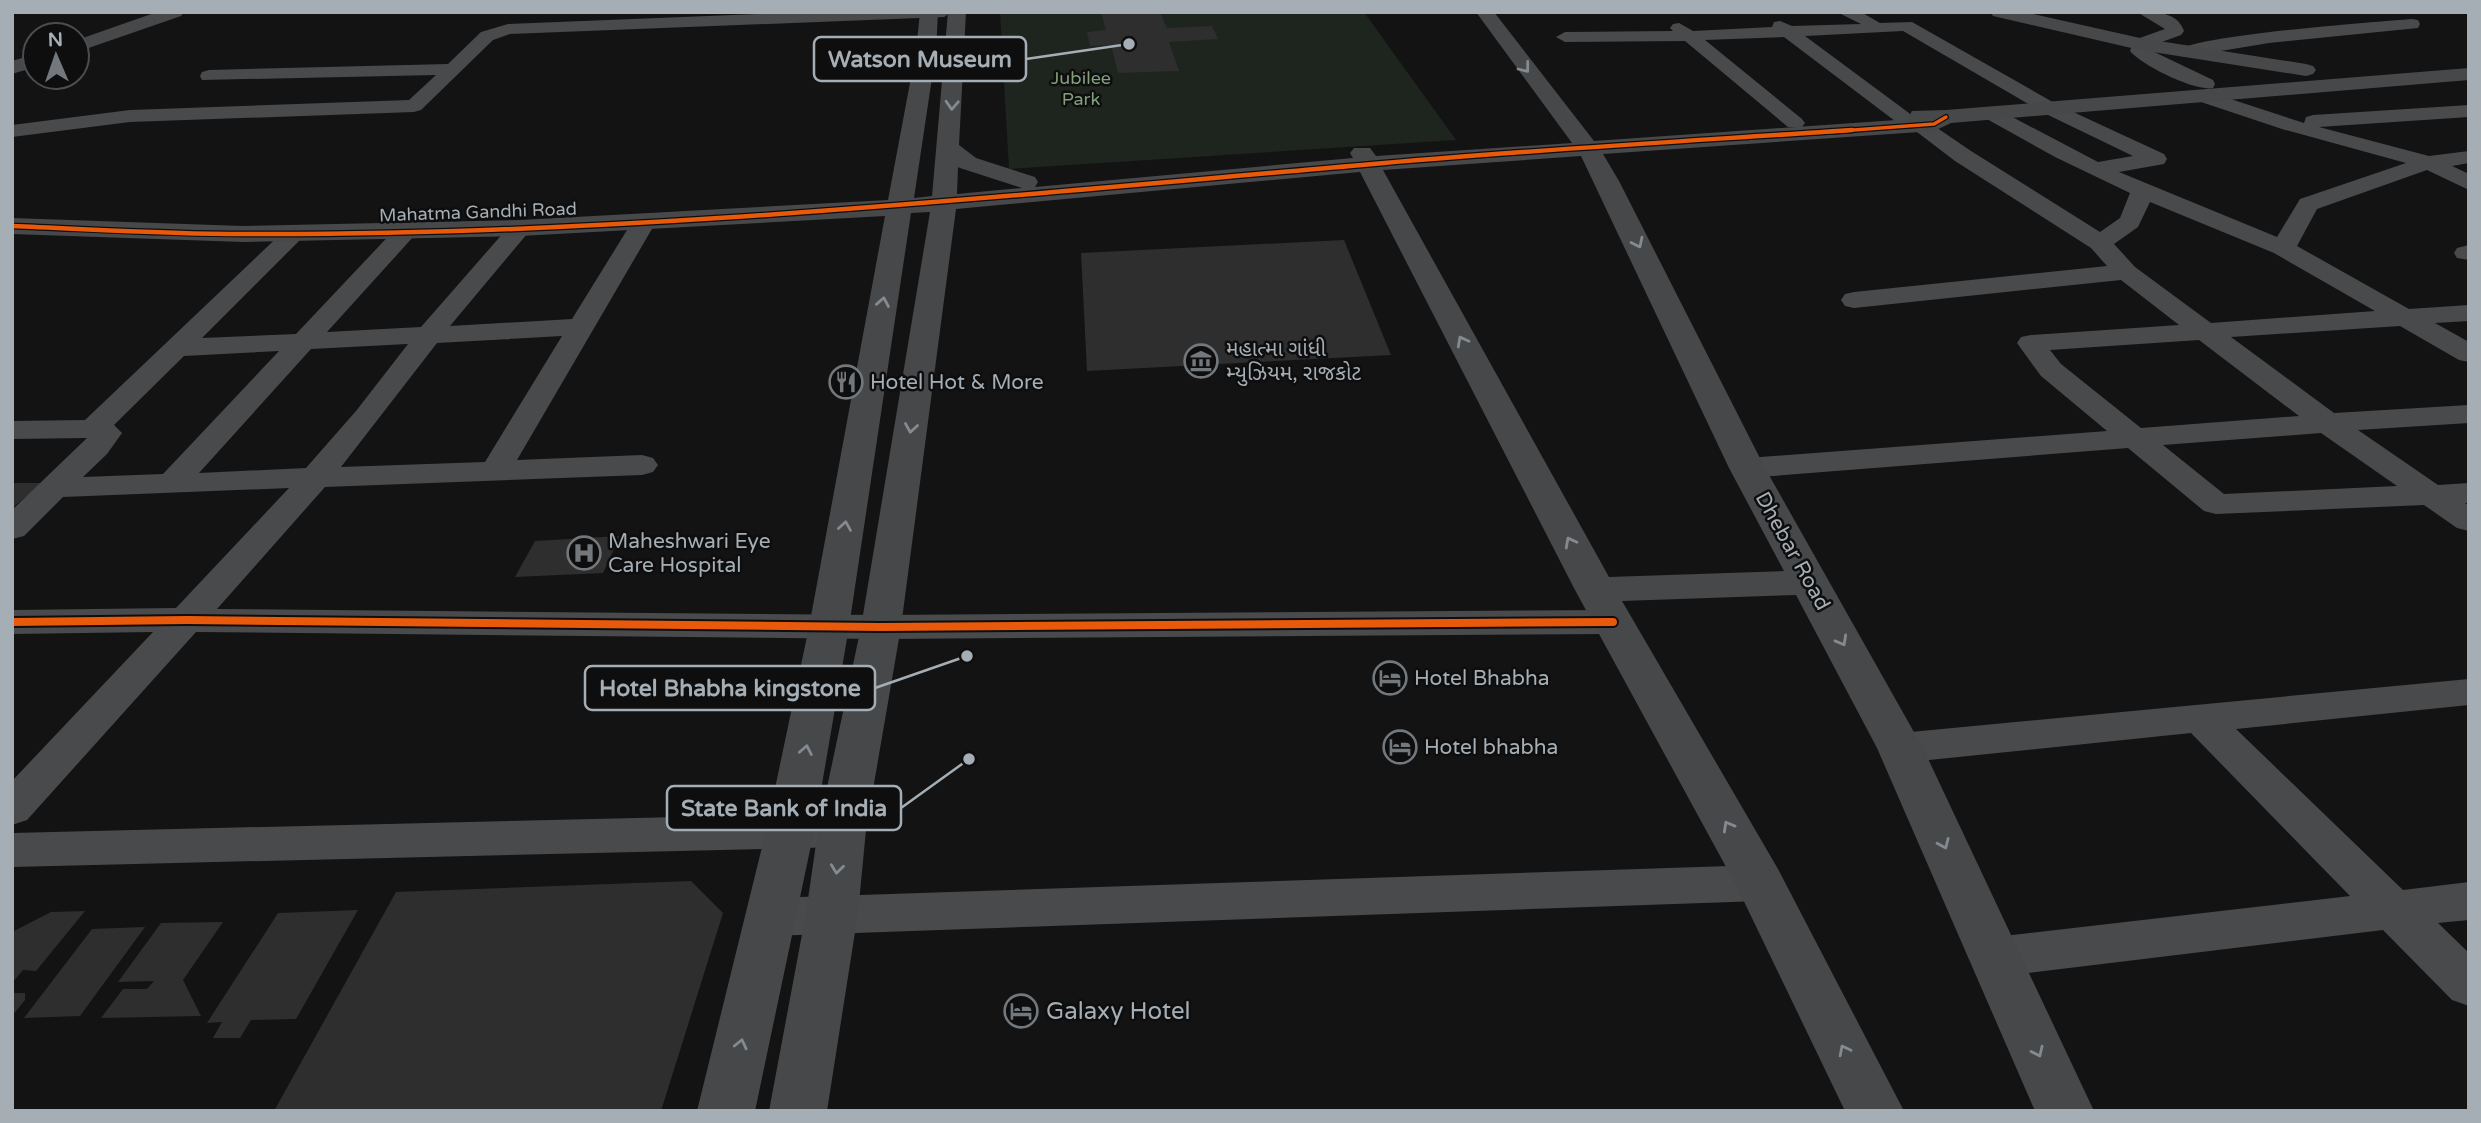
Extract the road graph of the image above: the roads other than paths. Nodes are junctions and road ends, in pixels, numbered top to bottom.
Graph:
1 (176, 12) edge
2 (944, 12) edge
3 (957, 12) edge
4 (1465, 12) edge
5 (1485, 12) edge
6 (1760, 12) edge
7 (1845, 12) edge
8 (1999, 12) edge
9 (2145, 12) edge
10 (929, 13) edge
11 (1669, 20) dead end
12 (2412, 24) dead end
13 (1876, 28) junction
14 (1787, 32) junction
15 (1688, 36) junction
16 (1565, 37) dead end
17 (91, 41) edge
18 (2140, 44) junction
19 (2183, 52) junction
20 (453, 69) junction
21 (2469, 74) edge
22 (209, 76) dead end
23 (2370, 80) junction
24 (1516, 86) dead end
25 (2225, 92) junction
26 (2202, 96) junction
27 (2051, 109) junction
28 (2469, 111) edge
29 (1992, 114) junction
30 (1911, 121) junction
31 (1795, 123) junction
32 (2289, 125) junction
33 (12, 131) edge
34 (1566, 141) junction
35 (949, 148) junction
36 (2469, 157) edge
37 (1365, 159) junction
38 (2429, 162) junction
39 (2094, 169) junction
40 (1026, 182) junction
41 (2469, 183) edge
42 (2143, 192) junction
43 (945, 196) junction
44 (888, 203) junction
45 (644, 222) junction
46 (12, 226) edge
47 (520, 228) junction
48 (406, 230) junction
49 (295, 233) junction
50 (2100, 243) junction
51 (2283, 248) junction
52 (2126, 272) junction
53 (1854, 300) dead end
54 (2469, 313) edge
55 (2406, 318) junction
56 (581, 327) junction
57 (2207, 332) junction
58 (430, 335) junction
59 (303, 341) junction
60 (177, 348) junction
61 (2469, 354) edge
62 (2469, 414) edge
63 (2327, 423) junction
64 (12, 429) edge
65 (93, 429) junction
66 (2133, 438) junction
67 (642, 465) dead end
68 (1747, 468) junction
69 (496, 469) junction
70 (318, 475) junction
71 (173, 482) junction
72 (55, 488) junction
73 (2469, 494) edge
74 (2433, 496) junction
75 (2469, 522) edge
76 (12, 529) edge
77 (1810, 582) junction
78 (1604, 606) junction
79 (187, 620) junction
80 (12, 622) edge
81 (830, 627) junction
82 (881, 627) junction
83 (2469, 692) edge
84 (2200, 718) junction
85 (1900, 748) junction
86 (12, 810) edge
87 (842, 830) junction
88 (790, 831) junction
89 (12, 850) edge
90 (1760, 883) junction
91 (2469, 901) edge
92 (2390, 909) junction
93 (832, 913) junction
94 (770, 917) junction
95 (1995, 957) junction
96 (2469, 985) edge
97 (726, 1111) edge
98 (799, 1111) edge
99 (1875, 1111) edge
100 (2065, 1111) edge

1 - 17 street
2 - 10 street
3 -> 35 street
4 - 24 street
5 -> 34 street, Dhebar Road
6 - 14 street
7 - 13 street
8 - 18 street
9 - 18 street
10 - 20 street
10 - 44 street
11 - 15 street
12 - 19 street
13 - 14 street
13 - 27 street
14 - 15 street
14 - 30 street
15 - 16 street
15 - 31 street
18 - 19 street
18 - 25 street
19 - 23 street
20 - 22 street
20 - 33 street
21 - 23 street
23 - 25 street
25 - 26 street
26 - 27 street
26 - 32 street
27 - 29 street
27 - 39 street
28 - 32 street
29 - 30 street
29 - 39 street
30 - 31 street
30 - 34 street
30 - 50 street
31 - 34 street
32 - 38 street
34 - 37 street
34 -> 68 street, Dhebar Road
35 - 40 street
35 - 43 street
36 - 38 street
37 - 40 street
37 - 43 street
78 -> 37 street
38 - 41 street
38 - 51 street
39 - 42 street
40 - 43 street
42 - 50 street
42 - 51 street
43 - 44 street, Mahatma Gandhi Road
43 -> 82 street
44 - 45 street, Mahatma Gandhi Road
81 -> 44 street
45 - 47 street, Mahatma Gandhi Road
45 - 56 street
46 - 49 street, Mahatma Gandhi Road
47 - 48 street, Mahatma Gandhi Road
47 - 58 street
48 - 49 street, Mahatma Gandhi Road
48 - 59 street
49 - 60 street
50 - 52 street
51 - 55 street
52 - 53 street
52 - 57 street
54 - 55 street
55 - 57 street
55 - 61 street
56 - 58 street
56 - 69 street
57 - 63 street
57 - 66 street
58 - 59 street
58 - 70 street
59 - 60 street
59 - 71 street
60 - 65 street
62 - 63 street
63 - 66 street
63 - 74 street
64 - 65 street
65 - 72 street
66 - 68 street
66 - 74 street
67 - 69 street
68 - 77 street, Dhebar Road
69 - 70 street
70 - 71 street
70 - 79 street
71 - 72 street
72 - 76 street
73 - 74 street
74 - 75 street
77 - 78 street
77 -> 85 street, Dhebar Road
78 - 82 street
90 -> 78 street
79 - 80 street
79 - 81 street
79 - 86 street
81 - 82 street
88 -> 81 street
82 - 87 street
83 - 84 street
84 - 85 street
84 - 92 street
85 -> 95 street, Dhebar Road
87 - 88 street
87 -> 93 street
88 - 89 street
88 - 94 street
90 - 93 street
99 -> 90 street
91 - 92 street
92 - 95 street
92 - 96 street
93 - 94 street
93 - 98 street
97 -> 94 street
95 -> 100 street, Dhebar Road

